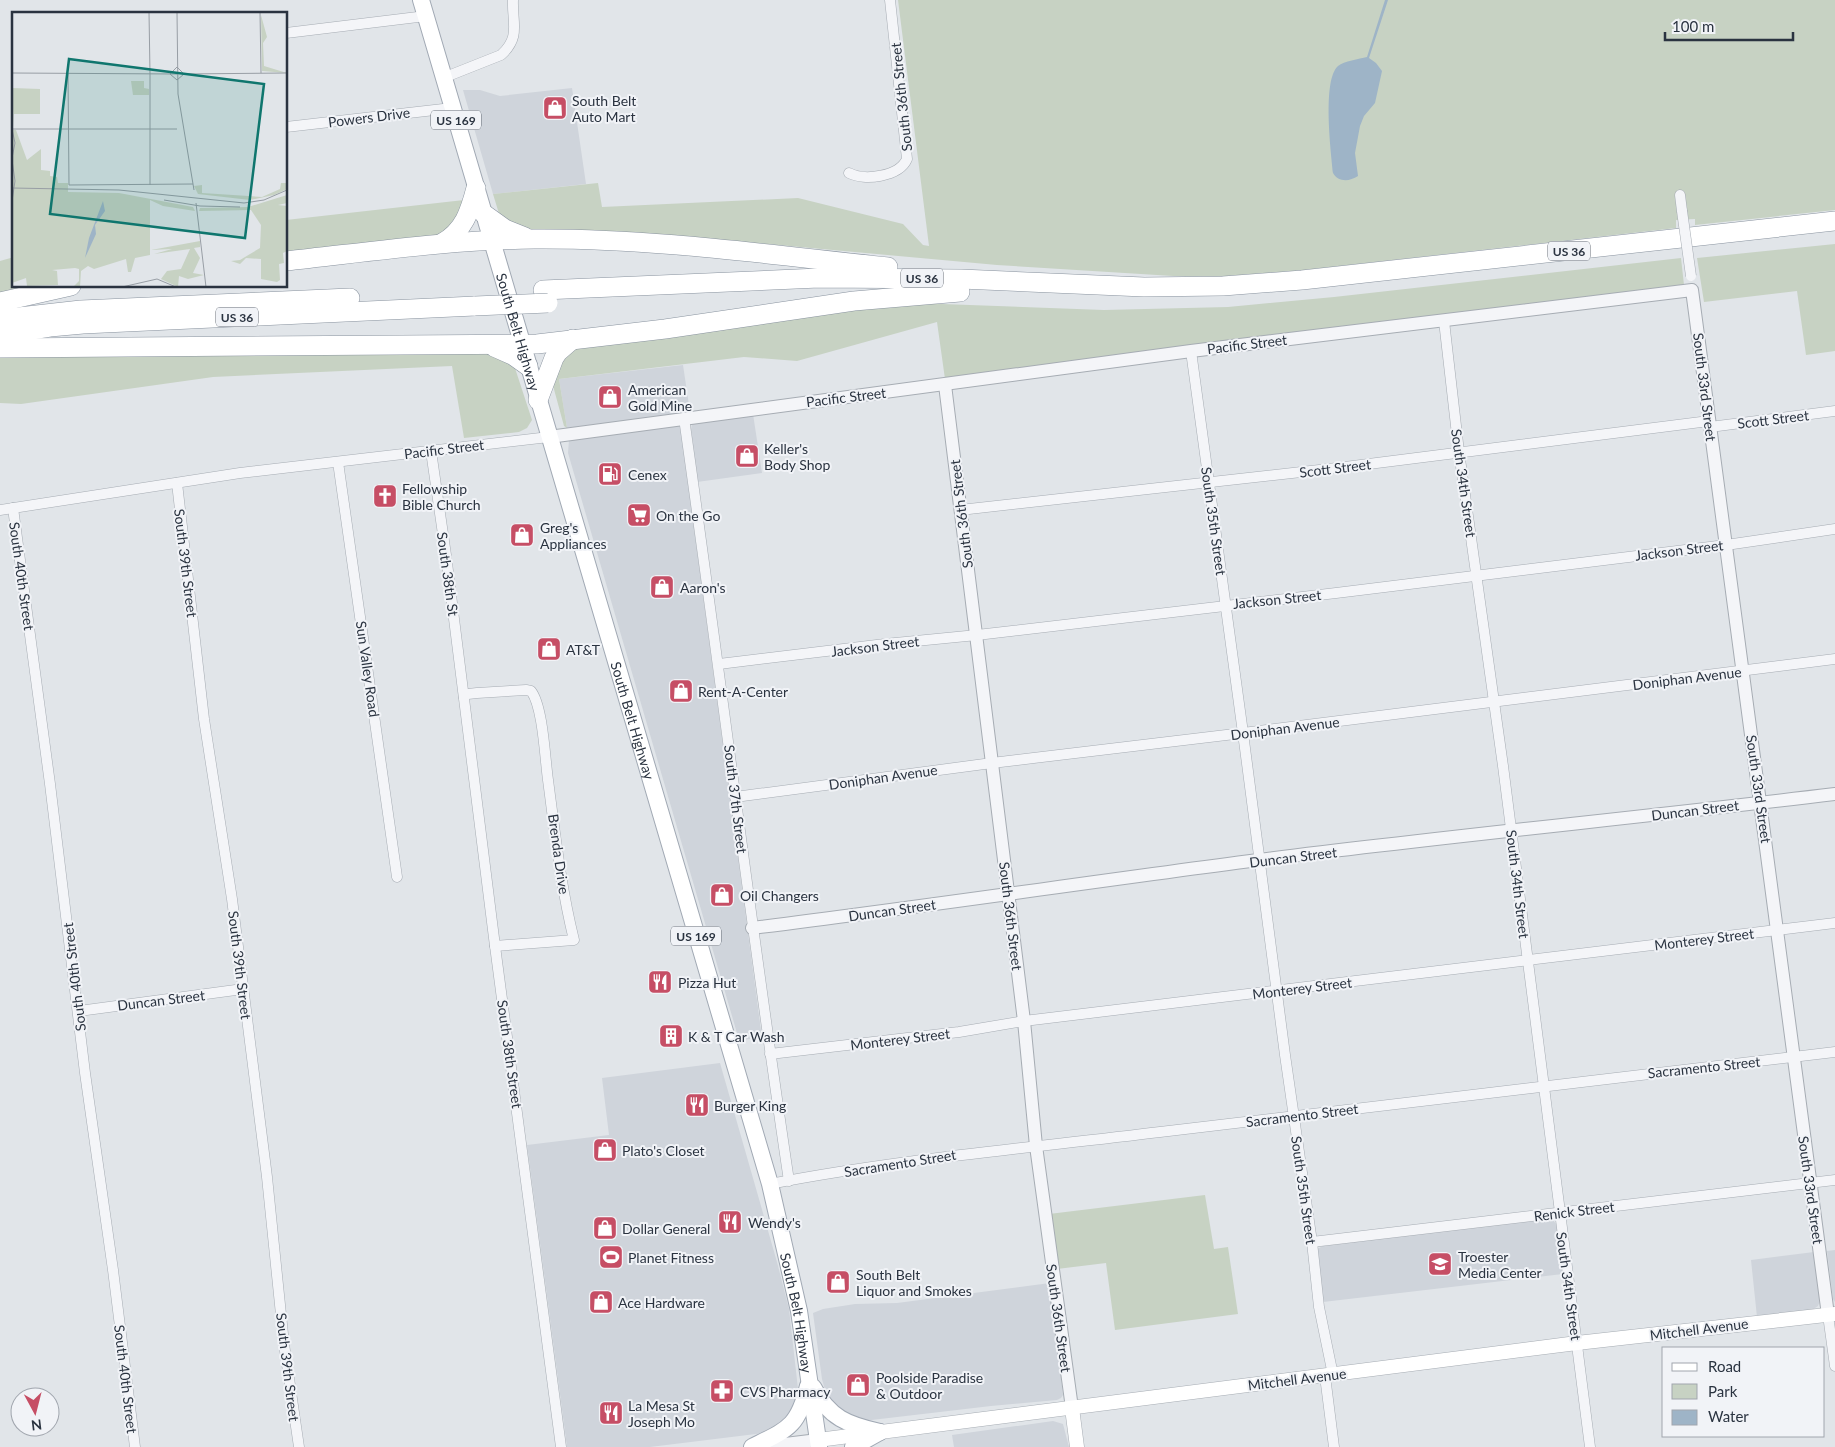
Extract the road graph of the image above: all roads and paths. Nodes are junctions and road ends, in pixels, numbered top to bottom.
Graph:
1 (421, 0) edge
2 (513, 0) edge
3 (890, 0) edge
4 (426, 16) junction
5 (288, 33) edge
6 (443, 78) junction
7 (452, 108) junction
8 (288, 127) edge
9 (849, 173) dead end
10 (476, 188) junction
11 (1680, 195) dead end
12 (484, 214) junction
13 (1835, 221) edge
14 (1835, 234) edge
15 (534, 239) junction
16 (492, 241) junction
17 (442, 243) junction
18 (288, 261) edge
19 (1005, 281) junction
20 (62, 288) edge
21 (1692, 290) junction
22 (960, 292) junction
23 (545, 296) junction
24 (473, 299) junction
25 (0, 302) edge
26 (0, 319) edge
27 (1444, 321) junction
28 (0, 335) edge
29 (573, 340) junction
30 (522, 344) junction
31 (488, 345) junction
32 (0, 348) edge
33 (1191, 352) junction
34 (528, 366) junction
35 (945, 385) junction
36 (538, 400) junction
37 (1835, 411) edge
38 (684, 418) junction
39 (1709, 424) junction
40 (549, 437) junction
41 (431, 451) junction
42 (1459, 452) junction
43 (338, 462) junction
44 (1209, 481) junction
45 (177, 483) junction
46 (13, 508) junction
47 (0, 510) edge
48 (960, 510) junction
49 (1835, 529) edge
50 (1726, 545) junction
51 (1477, 576) junction
52 (1225, 605) junction
53 (977, 635) junction
54 (1835, 659) edge
55 (719, 664) junction
56 (1743, 670) junction
57 (464, 697) junction
58 (1494, 702) junction
59 (1243, 733) junction
60 (992, 763) junction
61 (1835, 794) edge
62 (735, 797) junction
63 (1761, 802) junction
64 (1511, 832) junction
65 (1260, 860) junction
66 (397, 877) dead end
67 (1008, 893) junction
68 (1835, 924) edge
69 (752, 928) junction
70 (1778, 930) junction
71 (495, 946) junction
72 (1527, 960) junction
73 (243, 990) junction
74 (1277, 991) junction
75 (79, 1011) junction
76 (1024, 1021) junction
77 (1835, 1052) edge
78 (770, 1054) junction
79 (1794, 1057) junction
80 (1543, 1085) junction
81 (1294, 1116) junction
82 (1036, 1146) junction
83 (789, 1180) junction
84 (1835, 1180) edge
85 (1810, 1183) junction
86 (770, 1184) junction
87 (1559, 1212) junction
88 (1312, 1242) junction
89 (1832, 1314) edge
90 (1577, 1343) junction
91 (1835, 1366) edge
92 (1329, 1375) junction
93 (809, 1378) junction
94 (1072, 1408) junction
95 (880, 1432) junction
96 (818, 1444) edge
97 (135, 1447) edge
98 (299, 1447) edge
99 (562, 1447) edge
100 (752, 1447) edge
101 (760, 1447) edge
102 (853, 1447) edge
103 (1077, 1447) edge
104 (1334, 1447) edge
105 (1590, 1447) edge

1 - 4 main road, South Belt Highway / US 169
2 - 6 street
3 - 9 street, South 36th Street
4 - 5 street
4 - 6 main road, South Belt Highway / US 169
6 - 7 main road, South Belt Highway / US 169
7 - 8 street, Powers Drive
7 - 10 main road, South Belt Highway / US 169
10 - 12 main road, South Belt Highway / US 169
10 - 17 highway
11 - 21 street, South 33rd Street, bridge
12 - 15 highway
12 - 16 main road, South Belt Highway / US 169
13 - 19 highway, US 36
14 - 22 highway, US 36
15 - 16 highway
15 - 19 highway
16 - 17 highway
16 - 30 main road, South Belt Highway / US 169
17 - 18 highway
19 - 23 highway, US 36
20 - 25 highway
21 - 27 street, Pacific Street
21 - 39 street, South 33rd Street
22 - 23 highway, US 36
22 - 29 highway
23 - 24 highway, US 36, bridge
24 - 26 highway, US 36
24 - 28 highway, US 36
27 - 33 street, Pacific Street
27 - 42 street, South 34th Street
29 - 30 highway
29 - 36 highway
30 - 31 highway
30 - 34 main road, South Belt Highway / US 169
31 - 32 highway
31 - 34 highway
33 - 35 street, Pacific Street
33 - 44 street, South 35th Street
34 - 36 main road, South Belt Highway / US 169
35 - 38 street, Pacific Street
35 - 48 street, South 36th Street
36 - 40 main road, South Belt Highway / US 169
37 - 39 street, Scott Street
38 - 40 street, Pacific Street
38 - 55 street, South 37th Street
39 - 42 street, Scott Street
39 - 50 street, South 33rd Street
40 - 41 street, Pacific Street
40 - 86 main road, South Belt Highway / US 169
41 - 43 street, Pacific Street
41 - 57 street, South 38th St
42 - 44 street, Scott Street
42 - 51 street, South 34th Street
43 - 45 street, Pacific Street
43 - 66 street, Sun Valley Road
44 - 48 street, Scott Street
44 - 52 street, South 35th Street
45 - 46 street, Pacific Street
45 - 73 street, South 39th Street
46 - 47 street, Pacific Street
46 - 75 street, South 40th Street
48 - 53 street, South 36th Street
49 - 50 street, Jackson Street
50 - 51 street, Jackson Street
50 - 56 street, South 33rd Street
51 - 52 street, Jackson Street
51 - 58 street, South 34th Street
52 - 53 street, Jackson Street
52 - 59 street, South 35th Street
53 - 55 street, Jackson Street
53 - 60 street, South 36th Street
54 - 56 street, Doniphan Avenue
55 - 62 street, South 37th Street
56 - 58 street, Doniphan Avenue
56 - 63 street, South 33rd Street
57 - 71 street, South 38th Street
57 - 71 street, Brenda Drive
58 - 59 street, Doniphan Avenue
58 - 64 street, South 34th Street
59 - 60 street, Doniphan Avenue
59 - 65 street, South 35th Street
60 - 62 street, Doniphan Avenue
60 - 67 street, South 36th Street
61 - 63 street, Duncan Street
62 - 69 street, South 37th Street
63 - 64 street, Duncan Street
63 - 70 street, South 33rd Street
64 - 65 street, Duncan Street
64 - 72 street, South 34th Street
65 - 67 street, Duncan Street
65 - 74 street, South 35th Street
67 - 69 street, Duncan Street
67 - 76 street, South 36th Street
68 - 70 street, Monterey Street
69 - 78 street, South 37th Street
70 - 72 street, Monterey Street
70 - 79 street, South 33rd Street
71 - 99 street, South 38th Street
72 - 74 street, Monterey Street
72 - 80 street, South 34th Street
73 - 75 street, Duncan Street
73 - 98 street, South 39th Street
74 - 76 street, Monterey Street
74 - 81 street, South 35th Street
75 - 97 street, South 40th Street
76 - 78 street, Monterey Street
76 - 82 street, South 36th Street
77 - 79 street, Sacramento Street
78 - 83 street, South 37th Street
79 - 80 street, Sacramento Street
79 - 85 street, South 33rd Street
80 - 81 street, Sacramento Street
80 - 87 street, South 34th Street
81 - 82 street, Sacramento Street
81 - 88 street, South 35th Street
82 - 83 street, Sacramento Street
82 - 94 street, South 36th Street
83 - 86 street, Sacramento Street
84 - 85 street, Renick Street
85 - 87 street, Renick Street
85 - 89 street, South 33rd Street
86 - 93 main road, South Belt Highway / US 169
87 - 88 street, Renick Street
87 - 90 street, South 34th Street
88 - 92 street, South 35th Street
89 - 90 main road, Mitchell Avenue
89 - 91 street, South 33rd Street
90 - 92 main road, Mitchell Avenue
90 - 105 street, South 34th Street
92 - 94 main road, Mitchell Avenue
92 - 104 street, South 35th Street
93 - 95 main road
93 - 96 main road, South Belt Highway / US 169
93 - 100 main road
94 - 95 main road, Mitchell Avenue
94 - 103 main road, South 36th Street
95 - 96 main road, Mitchell Avenue
95 - 102 main road
96 - 101 street, Mitchell Avenue

